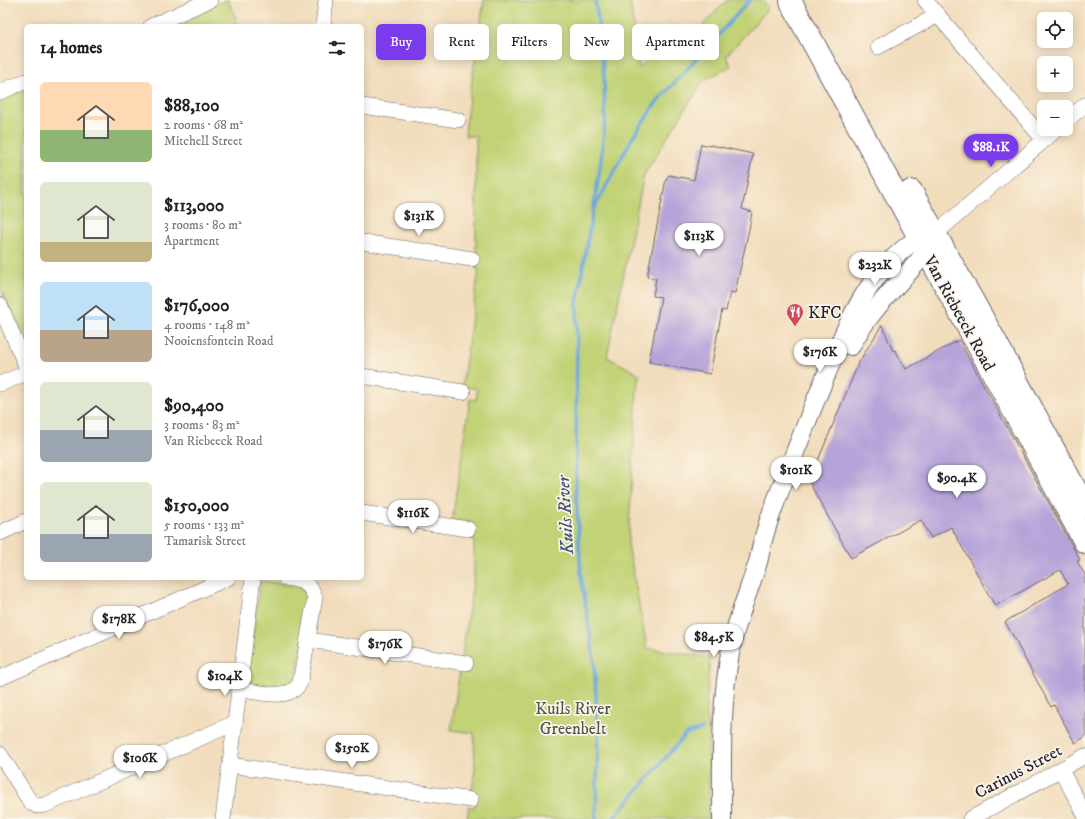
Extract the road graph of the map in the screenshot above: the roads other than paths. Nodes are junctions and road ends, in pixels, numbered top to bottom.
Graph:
1 (210, 0) edge
2 (326, 0) edge
3 (791, 0) edge
4 (804, 0) edge
5 (925, 0) edge
6 (938, 15) junction
7 (156, 24) edge
8 (323, 24) edge
9 (878, 47) dead end
10 (24, 82) edge
11 (0, 92) edge
12 (1085, 105) edge
13 (364, 106) edge
14 (1073, 115) edge
15 (458, 120) dead end
16 (1049, 136) edge
17 (1044, 140) junction
18 (932, 237) junction
19 (364, 242) edge
20 (472, 259) dead end
21 (0, 306) edge
22 (24, 361) edge
23 (24, 374) edge
24 (364, 376) edge
25 (0, 384) edge
26 (463, 392) dead end
27 (1083, 500) edge
28 (364, 513) edge
29 (24, 522) edge
30 (468, 529) dead end
31 (0, 533) edge
32 (1085, 542) edge
33 (223, 580) edge
34 (253, 580) edge
35 (294, 580) edge
36 (308, 640) junction
37 (466, 663) dead end
38 (0, 678) edge
39 (239, 689) junction
40 (235, 723) junction
41 (0, 754) edge
42 (1085, 756) edge
43 (230, 765) junction
44 (1061, 770) junction
45 (471, 800) dead end
46 (1085, 815) edge
47 (223, 819) edge
48 (722, 819) edge
49 (970, 819) edge

1 - 7 street
2 - 8 street
3 - 18 main road, Van Riebeeck Road
4 - 18 main road, Van Riebeeck Road
5 - 6 street
6 - 9 street
6 - 17 street
10 - 11 street
12 - 14 street
13 - 15 street
16 - 17 street
17 - 18 street
18 - 27 main road, Van Riebeeck Road
18 - 32 main road, Van Riebeeck Road
18 - 48 street
19 - 20 street
21 - 22 street
23 - 25 street
24 - 26 street
28 - 30 street
29 - 31 street
33 - 38 street
34 - 39 street
35 - 36 street
36 - 37 street
36 - 39 street
39 - 40 street
40 - 41 street
40 - 43 street
42 - 44 street, Carinus Street
43 - 45 street
43 - 47 street
44 - 46 street
44 - 49 street, Carinus Street

